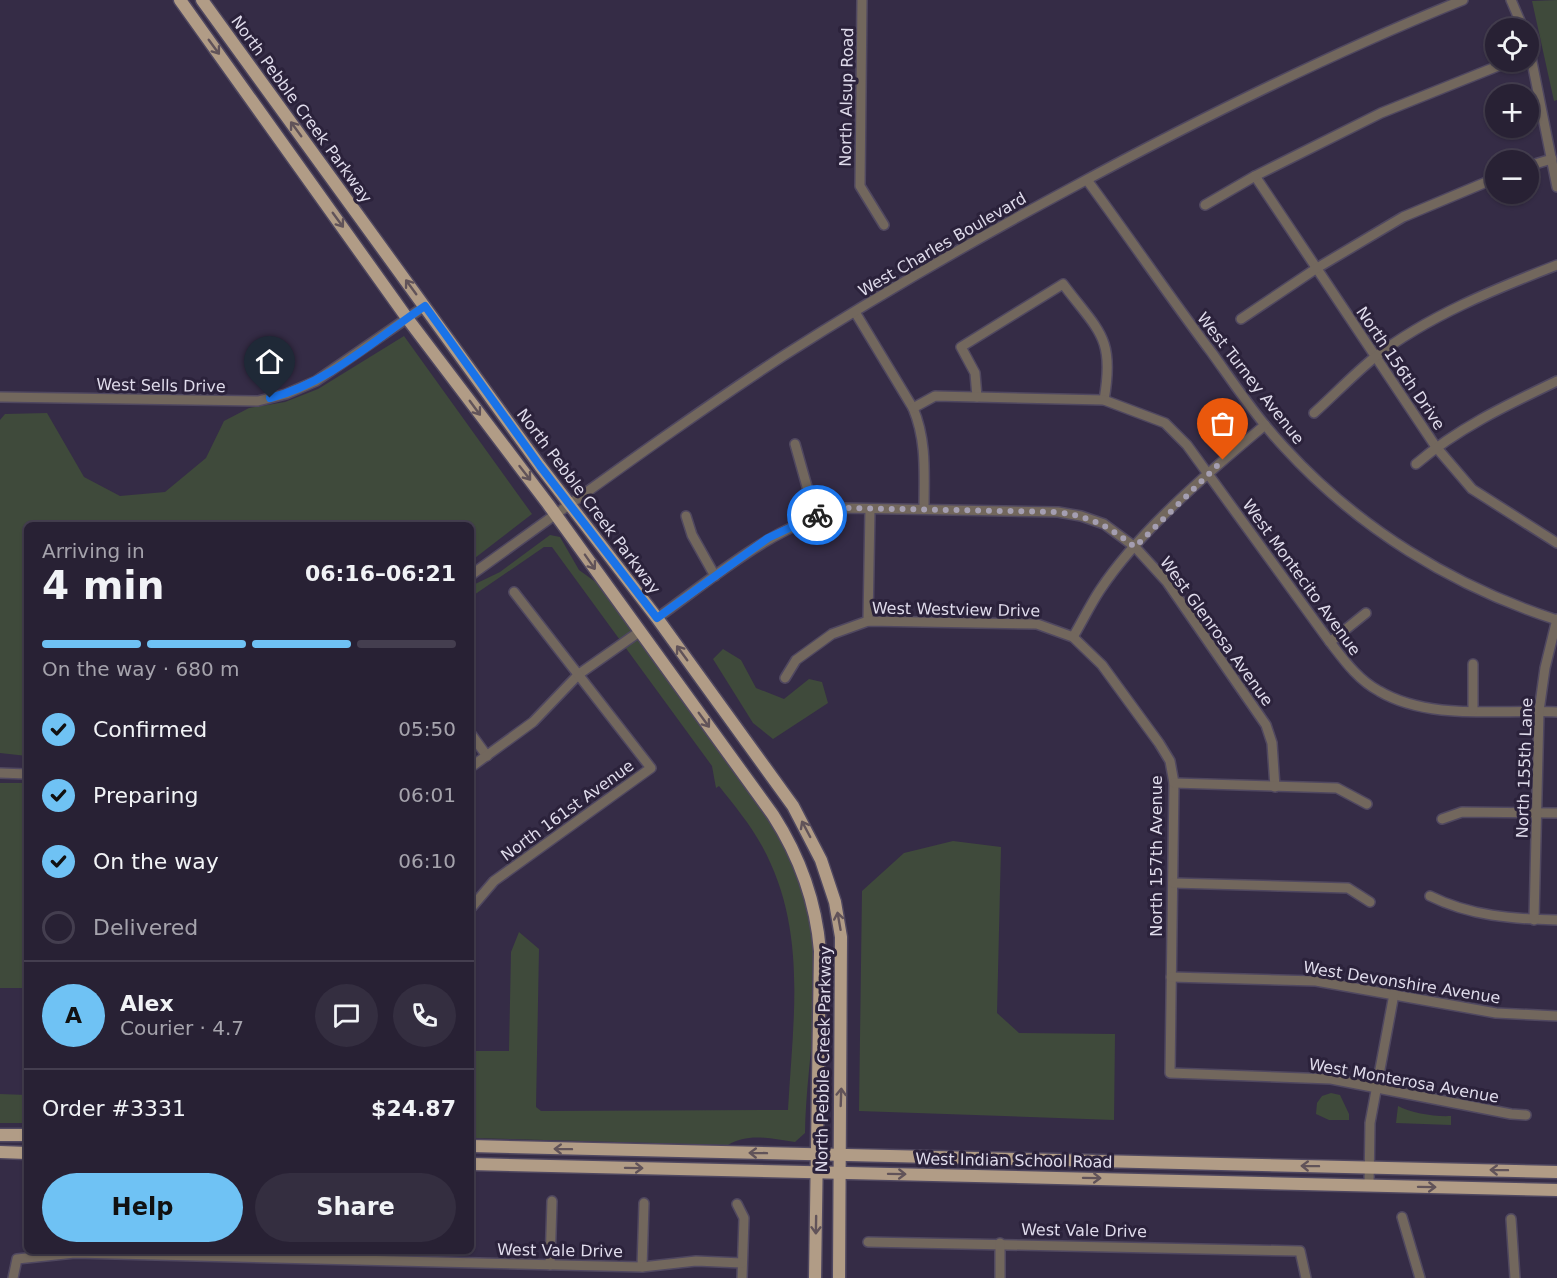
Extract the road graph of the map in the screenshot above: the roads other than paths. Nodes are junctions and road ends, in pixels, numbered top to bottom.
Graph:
1 (180, 0) edge
2 (202, 0) edge
3 (862, 0) edge
4 (1463, 0) edge
5 (1512, 0) edge
6 (1519, 18) edge
7 (1485, 71) edge
8 (1535, 72) edge
9 (274, 99) junction
10 (259, 110) junction
11 (1552, 159) junction
12 (1539, 163) edge
13 (1256, 176) junction
14 (1087, 180) junction
15 (1485, 183) edge
16 (1557, 187) edge
17 (1205, 205) dead end
18 (884, 225) dead end
19 (1557, 265) edge
20 (1317, 268) junction
21 (425, 306) junction
22 (855, 312) junction
23 (407, 318) junction
24 (1240, 319) dead end
25 (1375, 357) junction
26 (1557, 381) edge
27 (0, 397) edge
28 (977, 397) junction
29 (1104, 400) junction
30 (913, 408) junction
31 (1314, 413) dead end
32 (1265, 425) junction
33 (795, 444) dead end
34 (1436, 447) junction
35 (1416, 464) dead end
36 (1207, 473) junction
37 (570, 503) junction
38 (870, 508) junction
39 (924, 509) junction
40 (556, 515) junction
41 (815, 515) junction
42 (686, 516) dead end
43 (1557, 543) edge
44 (1135, 547) junction
45 (474, 573) edge
46 (715, 576) junction
47 (514, 592) dead end
48 (1366, 614) dead end
49 (657, 618) junction
50 (1557, 620) edge
51 (868, 621) junction
52 (639, 632) junction
53 (1072, 637) junction
54 (1330, 642) junction
55 (1473, 664) dead end
56 (579, 674) junction
57 (785, 678) dead end
58 (1473, 710) junction
59 (1539, 711) junction
60 (1557, 712) edge
61 (474, 738) edge
62 (487, 756) junction
63 (474, 765) edge
64 (0, 773) edge
65 (24, 774) edge
66 (1174, 783) junction
67 (1275, 787) junction
68 (1367, 804) dead end
69 (1537, 812) junction
70 (1557, 813) edge
71 (1442, 819) dead end
72 (829, 883) junction
73 (1173, 884) junction
74 (808, 888) junction
75 (1430, 896) dead end
76 (1370, 902) dead end
77 (474, 904) edge
78 (1534, 920) junction
79 (1557, 920) edge
80 (1171, 977) junction
81 (1394, 994) junction
82 (1557, 1016) edge
83 (1170, 1073) joint
84 (1376, 1088) junction
85 (1526, 1115) dead end
86 (0, 1134) edge
87 (24, 1135) edge
88 (474, 1146) edge
89 (0, 1152) edge
90 (24, 1153) edge
91 (816, 1155) junction
92 (839, 1155) junction
93 (474, 1164) edge
94 (1369, 1167) junction
95 (816, 1172) junction
96 (838, 1172) junction
97 (1557, 1172) edge
98 (1369, 1185) junction
99 (1557, 1190) edge
100 (552, 1201) dead end
101 (644, 1203) dead end
102 (737, 1204) dead end
103 (1402, 1217) dead end
104 (1511, 1219) dead end
105 (868, 1242) dead end
106 (1000, 1243) junction
107 (66, 1254) edge
108 (271, 1254) edge
109 (457, 1254) edge
110 (364, 1256) edge
111 (457, 1262) junction
112 (742, 1263) junction
113 (550, 1265) junction
114 (642, 1267) junction
115 (13, 1278) edge
116 (742, 1278) edge
117 (815, 1278) edge
118 (839, 1278) edge
119 (1000, 1278) edge
120 (1306, 1278) edge
121 (1420, 1278) edge
122 (1515, 1278) edge

1 -> 10 main road, North Pebble Creek Parkway
2 - 9 main road, North Pebble Creek Parkway
3 - 18 street, North Alsup Road
4 - 14 street, West Charles Boulevard
5 - 6 street
7 - 13 street
8 - 11 street
9 - 10 main road
21 -> 9 main road, North Pebble Creek Parkway
10 -> 23 main road, North Pebble Creek Parkway
11 - 12 street
11 - 16 street
13 - 17 street
13 - 20 street, North 156th Drive
14 - 22 street, West Charles Boulevard
14 - 32 street, West Turney Avenue
15 - 20 street
19 - 25 street
20 - 24 street
20 - 25 street, North 156th Drive
21 - 23 street, West Sells Drive
21 - 37 main road, North Pebble Creek Parkway
22 - 30 street
22 - 37 street, West Charles Boulevard
23 - 27 street, West Sells Drive
23 -> 40 main road, North Pebble Creek Parkway
25 - 31 street
25 - 34 street, North 156th Drive
26 - 34 street
28 - 29 street, West Montecito Avenue
28 - 29 street
28 - 30 street, West Montecito Avenue
29 - 36 street, West Montecito Avenue
30 - 39 street
32 - 36 street
32 - 50 street, West Turney Avenue
33 - 41 street
34 - 35 street
34 - 43 street, North 156th Drive
36 - 44 street
36 - 54 street, West Montecito Avenue
37 - 40 street, West Charles Boulevard
37 - 49 main road, North Pebble Creek Parkway
38 - 39 street, West Glenrosa Avenue
38 - 41 street, West Glenrosa Avenue
38 - 51 street
39 - 44 street, West Glenrosa Avenue
40 - 45 street, West Charles Boulevard
40 -> 52 main road, North Pebble Creek Parkway
41 - 46 street, West Glenrosa Avenue
42 - 46 street
44 - 53 street
44 - 67 street, West Glenrosa Avenue
46 - 49 street, West Glenrosa Avenue
47 - 56 street, North 161st Avenue
48 - 54 street
72 -> 49 main road, North Pebble Creek Parkway
50 - 59 street, North 155th Lane
51 - 53 street, West Westview Drive
51 - 57 street, West Westview Drive
52 - 56 street
52 -> 74 main road, North Pebble Creek Parkway
53 - 66 street, North 157th Avenue
54 - 58 street, West Montecito Avenue
55 - 58 street
56 - 62 street
56 - 77 street, North 161st Avenue
58 - 59 street, West Montecito Avenue
59 - 60 street, West Montecito Avenue
59 - 69 street, North 155th Lane
61 - 62 street
62 - 63 street
64 - 65 street
66 - 67 street
66 - 73 street, North 157th Avenue
67 - 68 street
69 - 70 street
69 - 71 street
69 - 78 street, North 155th Lane
72 - 74 main road
92 -> 72 main road, North Pebble Creek Parkway
73 - 76 street
73 - 80 street, North 157th Avenue
74 - 91 main road, North Pebble Creek Parkway
75 - 78 street
78 - 79 street
80 - 81 street, West Devonshire Avenue
80 - 83 street, North 157th Avenue
81 - 82 street, West Devonshire Avenue
81 - 84 street
83 - 84 street, West Monterosa Avenue
84 - 85 street, West Monterosa Avenue
84 - 94 street
86 - 87 main road
91 -> 88 main road, West Indian School Road
89 - 90 main road
91 - 92 main road, West Indian School Road
91 - 95 main road, North Pebble Creek Parkway
94 -> 92 main road, West Indian School Road
92 - 96 main road, North Pebble Creek Parkway
93 -> 95 main road, West Indian School Road
97 -> 94 main road, West Indian School Road
94 - 98 street
95 - 96 main road, West Indian School Road
95 -> 117 main road, North Pebble Creek Parkway
96 -> 98 main road, West Indian School Road
96 - 118 main road, North Pebble Creek Parkway
98 -> 99 main road, West Indian School Road
100 - 113 street
101 - 114 street
102 - 112 street
103 - 121 street
104 - 122 street
105 - 106 street, West Vale Drive
106 - 119 street
106 - 120 street, West Vale Drive
107 - 115 street, West Vale Drive
108 - 110 street, West Vale Drive
109 - 111 street
110 - 111 street, West Vale Drive
111 - 113 street, West Vale Drive
112 - 114 street, West Vale Drive
112 - 116 street
113 - 114 street, West Vale Drive

